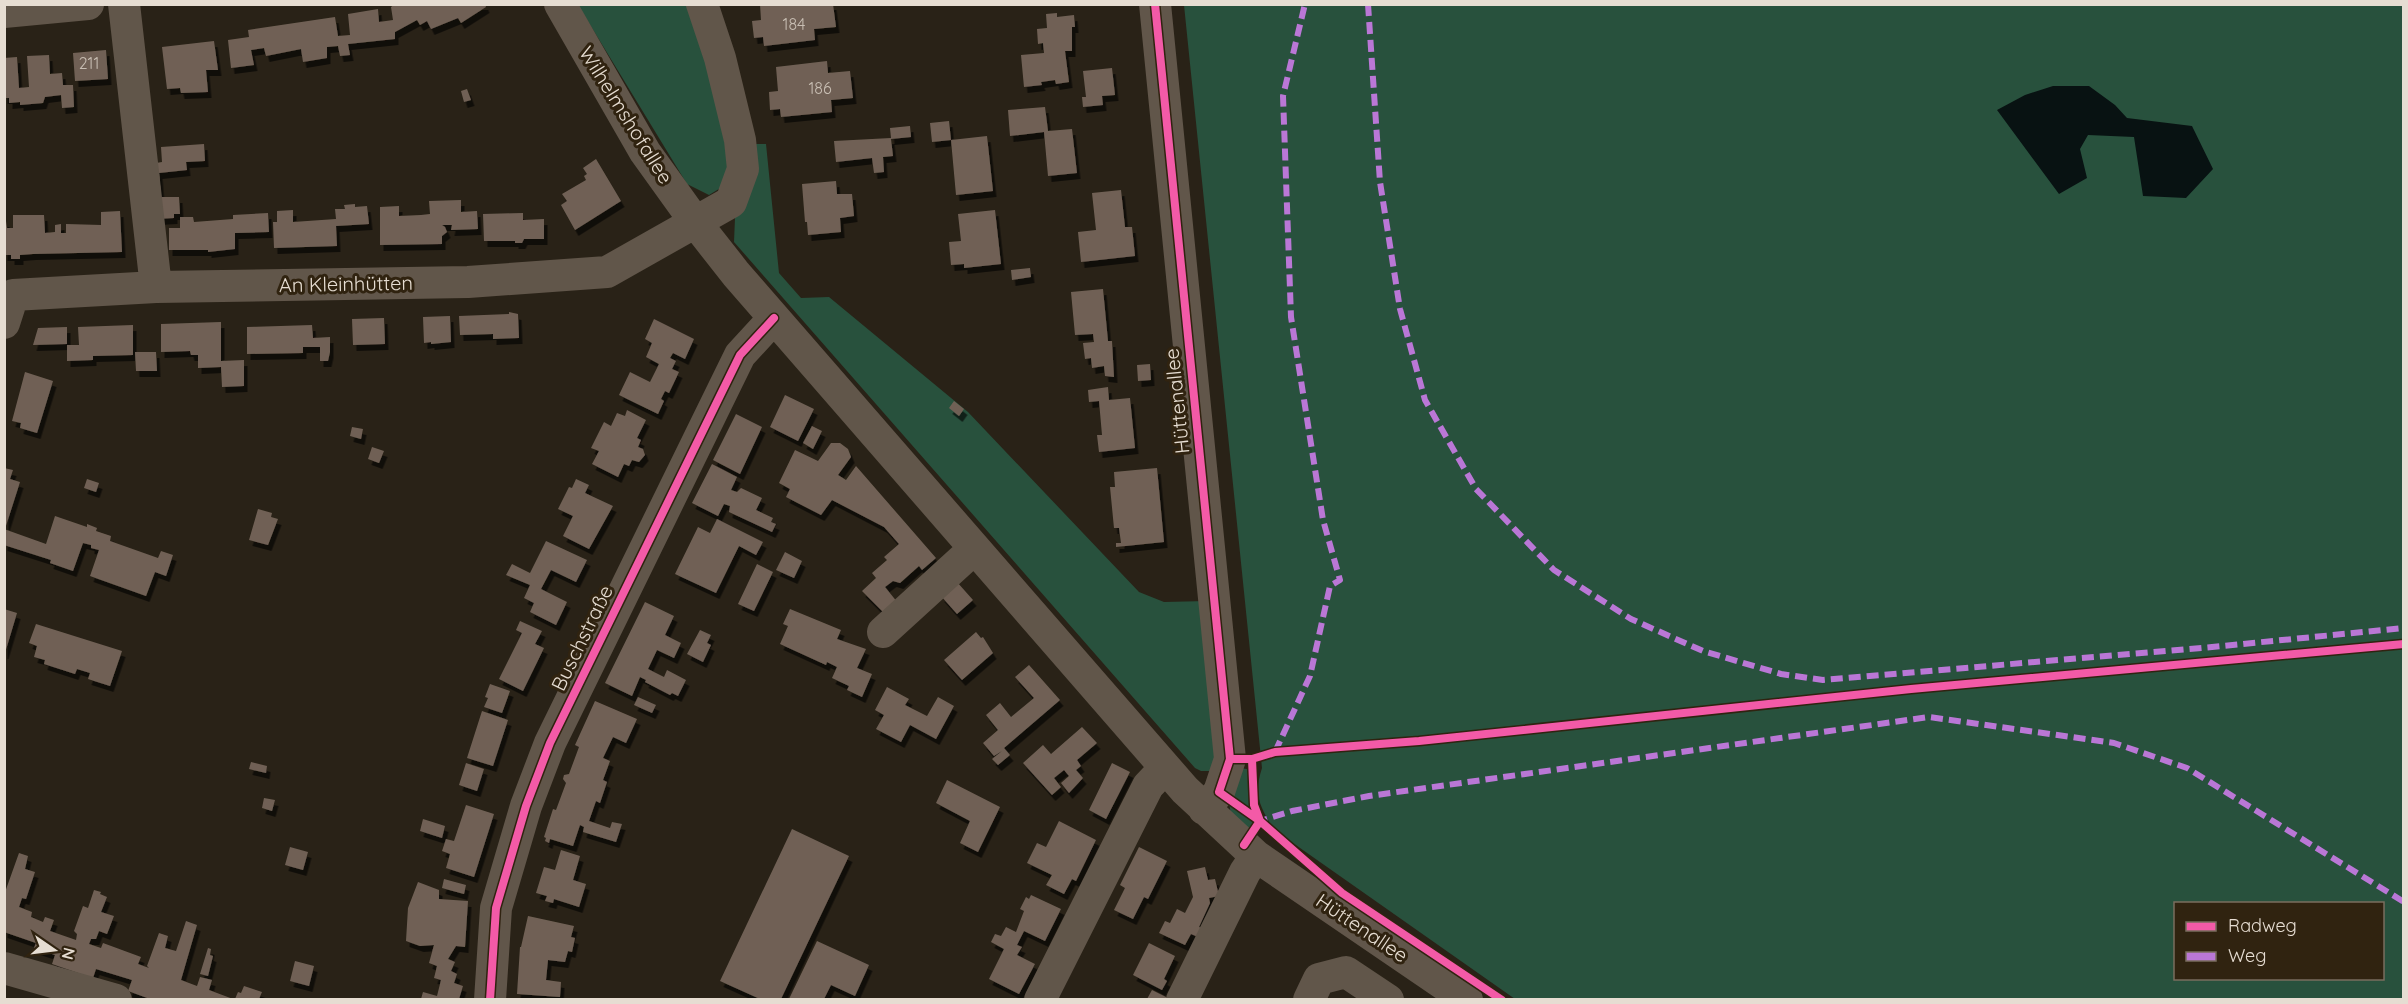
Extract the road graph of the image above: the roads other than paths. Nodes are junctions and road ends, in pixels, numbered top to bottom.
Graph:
1 (88, 4) edge
2 (123, 4) edge
3 (560, 4) edge
4 (702, 4) edge
5 (1155, 4) edge
6 (4, 12) edge
7 (696, 223) junction
8 (156, 287) junction
9 (774, 318) junction
10 (4, 322) edge
11 (974, 549) junction
12 (882, 632) dead end
13 (1166, 768) junction
14 (1204, 809) junction
15 (1256, 856) junction
16 (4, 968) edge
17 (116, 999) edge
18 (490, 999) edge
19 (1040, 999) edge
20 (1182, 999) edge
21 (1309, 999) edge
22 (1388, 999) edge
23 (1467, 999) edge

1 - 6 street
2 - 8 street
3 - 7 street, Wilhelmshofallee
4 - 7 street
5 - 14 street, Hüttenallee
7 - 8 street, An Kleinhütten
7 - 9 street, Wilhelmshofallee
8 - 10 street, An Kleinhütten
9 - 11 street, Hüttenallee
9 - 18 street, Buschstraße
11 - 12 street
11 - 13 street, Hüttenallee
13 - 14 street, Hüttenallee
13 - 19 street
14 - 15 street, Hüttenallee
15 - 20 street
15 - 23 street, Hüttenallee
16 - 17 street
21 - 22 street

